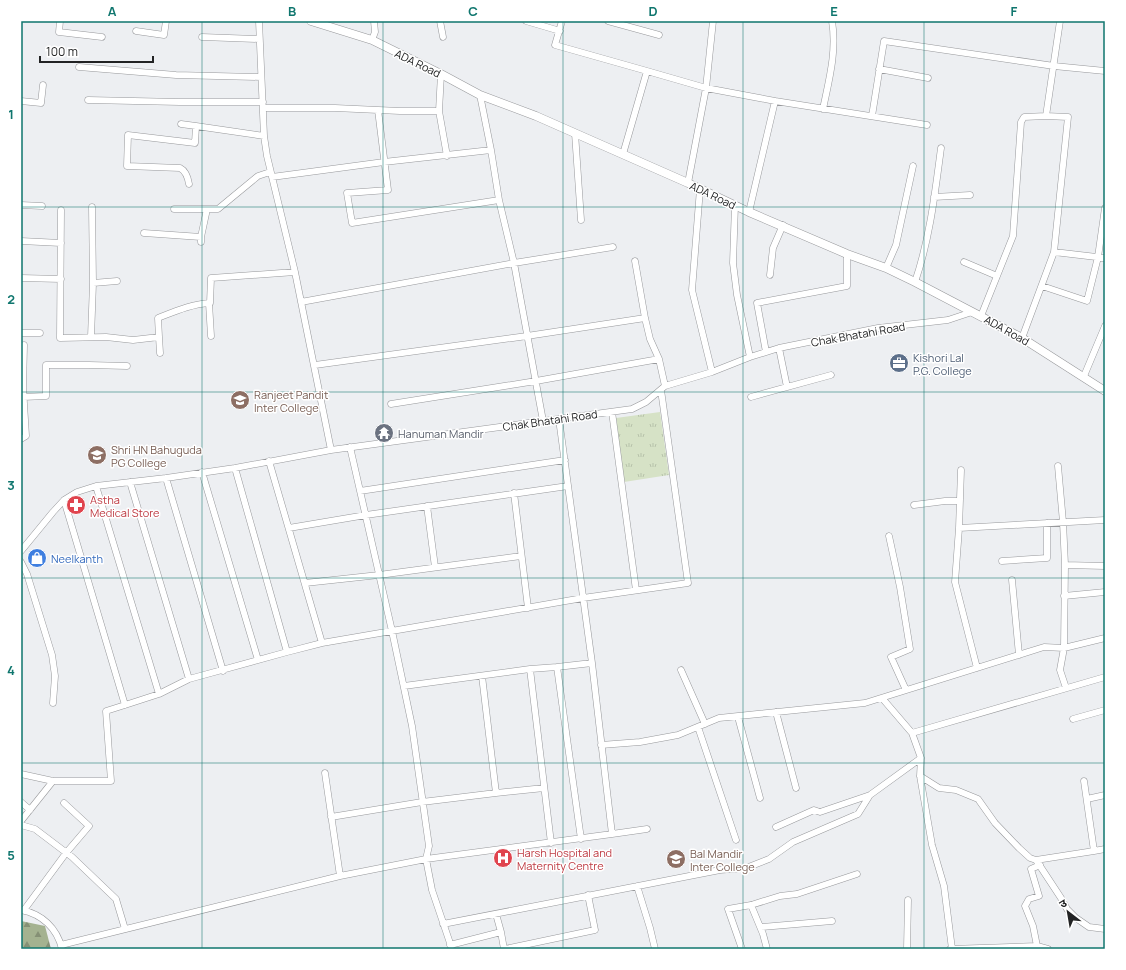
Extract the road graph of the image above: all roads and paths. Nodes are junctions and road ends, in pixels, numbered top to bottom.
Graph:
1 (60, 21) edge
2 (166, 21) edge
3 (259, 21) edge
4 (312, 21) edge
5 (374, 21) edge
6 (440, 21) edge
7 (526, 21) edge
8 (562, 21) edge
9 (608, 21) edge
10 (713, 21) edge
11 (832, 21) edge
12 (1060, 21) edge
13 (136, 31) dead end
14 (560, 31) junction
15 (659, 35) dead end
16 (102, 37) dead end
17 (202, 37) dead end
18 (443, 37) dead end
19 (259, 39) junction
20 (372, 40) junction
21 (1054, 66) junction
22 (79, 67) dead end
23 (879, 69) junction
24 (647, 71) junction
25 (1105, 71) edge
26 (441, 74) junction
27 (261, 77) junction
28 (928, 78) dead end
29 (43, 85) dead end
30 (706, 88) junction
31 (480, 95) junction
32 (88, 100) dead end
33 (21, 101) edge
34 (775, 101) junction
35 (263, 105) junction
36 (823, 109) junction
37 (378, 110) junction
38 (439, 111) junction
39 (872, 116) junction
40 (1046, 116) junction
41 (181, 124) dead end
42 (926, 125) dead end
43 (196, 126) junction
44 (575, 133) junction
45 (264, 136) junction
46 (941, 148) dead end
47 (492, 150) junction
48 (623, 154) junction
49 (447, 156) junction
50 (384, 162) junction
51 (913, 166) dead end
52 (271, 174) junction
53 (688, 183) junction
54 (189, 184) dead end
55 (700, 189) junction
56 (970, 195) dead end
57 (934, 197) junction
58 (499, 200) junction
59 (21, 205) edge
60 (735, 205) junction
61 (42, 206) dead end
62 (92, 207) dead end
63 (1105, 208) edge
64 (174, 209) dead end
65 (207, 209) junction
66 (61, 210) dead end
67 (750, 212) junction
68 (581, 220) dead end
69 (783, 225) junction
70 (144, 233) dead end
71 (21, 241) edge
72 (61, 243) junction
73 (613, 247) dead end
74 (1054, 252) junction
75 (847, 254) junction
76 (1098, 257) junction
77 (1105, 258) edge
78 (635, 261) dead end
79 (964, 262) dead end
80 (514, 263) junction
81 (886, 268) junction
82 (295, 272) junction
83 (770, 275) dead end
84 (997, 276) junction
85 (21, 278) edge
86 (60, 279) junction
87 (117, 281) dead end
88 (93, 282) junction
89 (915, 282) junction
90 (1042, 286) junction
91 (301, 302) junction
92 (209, 303) junction
93 (972, 312) junction
94 (981, 316) junction
95 (645, 318) junction
96 (1105, 326) edge
97 (21, 333) edge
98 (40, 333) dead end
99 (211, 336) dead end
100 (528, 336) junction
101 (159, 337) junction
102 (91, 338) junction
103 (1022, 338) junction
104 (24, 345) dead end
105 (779, 348) junction
106 (766, 352) junction
107 (160, 353) dead end
108 (750, 357) junction
109 (659, 359) junction
110 (315, 365) junction
111 (127, 366) dead end
112 (712, 372) junction
113 (832, 375) dead end
114 (1084, 376) junction
115 (536, 381) junction
116 (788, 387) junction
117 (663, 388) junction
118 (1105, 391) edge
119 (751, 397) dead end
120 (23, 400) edge
121 (391, 404) dead end
122 (612, 412) junction
123 (559, 419) junction
124 (543, 421) junction
125 (21, 439) edge
126 (350, 447) junction
127 (331, 450) junction
128 (565, 460) junction
129 (270, 461) junction
130 (1058, 466) dead end
131 (235, 468) junction
132 (960, 470) dead end
133 (202, 472) junction
134 (166, 478) junction
135 (130, 482) junction
136 (96, 486) junction
137 (568, 486) junction
138 (360, 491) junction
139 (514, 493) junction
140 (64, 500) junction
141 (960, 501) junction
142 (914, 505) dead end
143 (427, 506) junction
144 (366, 515) junction
145 (1105, 520) edge
146 (1063, 522) junction
147 (1047, 523) junction
148 (289, 528) junction
149 (959, 528) junction
150 (889, 536) dead end
151 (21, 551) edge
152 (521, 556) junction
153 (1002, 561) dead end
154 (21, 562) edge
155 (1065, 565) junction
156 (1105, 566) edge
157 (435, 567) junction
158 (379, 575) junction
159 (1012, 580) dead end
160 (305, 583) junction
161 (636, 590) junction
162 (1105, 592) edge
163 (1064, 596) junction
164 (583, 598) junction
165 (528, 608) junction
166 (392, 631) junction
167 (1105, 638) edge
168 (322, 643) junction
169 (1064, 648) junction
170 (287, 652) junction
171 (1019, 654) junction
172 (258, 660) junction
173 (592, 663) junction
174 (557, 667) junction
175 (977, 668) junction
176 (530, 669) junction
177 (681, 670) dead end
178 (223, 671) junction
179 (482, 676) junction
180 (1105, 677) edge
181 (189, 679) junction
182 (404, 686) junction
183 (1066, 688) junction
184 (906, 690) junction
185 (159, 694) junction
186 (882, 698) junction
187 (53, 704) dead end
188 (125, 705) junction
189 (1105, 710) edge
190 (776, 712) junction
191 (738, 717) junction
192 (1072, 719) dead end
193 (705, 724) junction
194 (698, 727) junction
195 (912, 733) junction
196 (601, 745) junction
197 (921, 758) junction
198 (325, 773) dead end
199 (21, 774) edge
200 (920, 776) junction
201 (53, 781) junction
202 (1084, 781) dead end
203 (544, 788) junction
204 (796, 788) dead end
205 (496, 793) junction
206 (870, 795) junction
207 (1105, 795) edge
208 (760, 798) dead end
209 (1087, 799) junction
210 (21, 802) edge
211 (422, 802) junction
212 (64, 803) dead end
213 (30, 810) junction
214 (331, 817) junction
215 (21, 821) edge
216 (21, 825) edge
217 (776, 827) dead end
218 (646, 829) dead end
219 (612, 834) junction
220 (581, 839) junction
221 (736, 840) dead end
222 (551, 843) junction
223 (1105, 849) edge
224 (1094, 851) junction
225 (66, 853) junction
226 (426, 859) junction
227 (1038, 863) junction
228 (857, 874) dead end
229 (340, 876) junction
230 (637, 886) junction
231 (588, 896) junction
232 (908, 900) dead end
233 (751, 905) junction
234 (22, 910) edge
235 (496, 914) junction
236 (832, 921) dead end
237 (443, 924) junction
238 (760, 928) junction
239 (125, 929) junction
240 (1105, 929) edge
241 (500, 932) junction
242 (1037, 946) junction
243 (61, 947) edge
244 (451, 947) edge
245 (975, 948) edge
246 (504, 949) edge
247 (655, 949) edge
248 (742, 949) edge
249 (767, 949) edge
250 (907, 949) edge
251 (951, 949) edge
252 (1048, 949) edge

1 - 16 street
2 - 13 street
3 - 19 street
4 - 20 street, ADA Road
5 - 20 street
6 - 18 street
7 - 14 street
8 - 14 street
9 - 15 street
10 - 30 street
11 - 36 street
12 - 21 street
14 - 24 street
17 - 19 street
19 - 27 street
20 - 26 street, ADA Road
21 - 23 street
21 - 25 street
21 - 40 street
22 - 27 street
23 - 28 street
23 - 39 street
24 - 30 street
24 - 48 street
26 - 31 street, ADA Road
26 - 38 street
27 - 35 street
29 - 33 street
30 - 34 street
30 - 53 street
31 - 44 street, ADA Road
31 - 47 street
32 - 35 street
34 - 36 street
34 - 67 street
35 - 37 street
35 - 45 street
36 - 39 street
37 - 38 street
37 - 50 street
38 - 49 street
39 - 42 street
40 - 74 street
40 - 84 street
41 - 43 street
43 - 45 street
43 - 54 street
44 - 48 street, ADA Road
44 - 68 street
45 - 52 street
46 - 57 street
47 - 49 street
47 - 58 street
48 - 53 street, ADA Road
49 - 50 street
50 - 52 street
50 - 58 street
51 - 81 street
52 - 65 street
52 - 82 street
53 - 55 street, ADA Road
55 - 60 street, ADA Road
55 - 112 street
56 - 57 street
57 - 89 street
58 - 80 street
59 - 61 street
60 - 67 street, ADA Road
60 - 108 street
62 - 88 street
63 - 76 street
64 - 65 street
65 - 70 street
66 - 72 street
67 - 69 street, ADA Road
69 - 75 street, ADA Road
69 - 83 street
71 - 72 street
72 - 86 street
73 - 80 street
74 - 76 street
74 - 90 street
75 - 81 street, ADA Road
75 - 106 street
76 - 77 street
76 - 90 street
78 - 95 street
79 - 84 street
80 - 91 street
80 - 100 street
81 - 89 street, ADA Road
82 - 91 street
82 - 92 street
84 - 94 street
85 - 86 street
86 - 102 street
87 - 88 street
88 - 102 street
89 - 93 street, ADA Road
90 - 103 street
91 - 110 street
92 - 99 street
92 - 101 street
93 - 94 street, ADA Road
93 - 105 street, Chak Bhatahi Road
94 - 103 street, ADA Road
95 - 100 street
95 - 109 street
96 - 114 street
97 - 98 street
100 - 110 street
100 - 115 street
101 - 102 street
101 - 107 street
103 - 114 street, ADA Road
104 - 120 street
105 - 106 street, Chak Bhatahi Road
105 - 116 street
106 - 108 street, Chak Bhatahi Road
108 - 112 street, Chak Bhatahi Road
109 - 115 street
109 - 117 street
110 - 127 street
111 - 120 street
112 - 117 street, Chak Bhatahi Road
113 - 116 street
114 - 118 street, ADA Road
115 - 121 street
115 - 124 street
116 - 119 street
117 - 122 street, Chak Bhatahi Road
117 - 161 street
120 - 125 street
122 - 123 street, Chak Bhatahi Road
122 - 161 street
123 - 124 street, Chak Bhatahi Road
123 - 128 street
124 - 126 street, Chak Bhatahi Road
126 - 127 street, Chak Bhatahi Road
126 - 138 street
127 - 129 street, Chak Bhatahi Road
128 - 137 street
128 - 138 street
129 - 131 street, Chak Bhatahi Road
129 - 148 street
130 - 146 street
131 - 133 street, Chak Bhatahi Road
131 - 170 street
132 - 141 street
133 - 134 street, Chak Bhatahi Road
133 - 172 street
134 - 135 street, Chak Bhatahi Road
134 - 178 street
135 - 136 street, Chak Bhatahi Road
135 - 181 street
136 - 140 street, Chak Bhatahi Road
136 - 185 street
137 - 139 street
137 - 164 street
138 - 144 street
139 - 143 street
139 - 152 street
140 - 151 street, Chak Bhatahi Road
140 - 188 street
141 - 142 street
141 - 149 street
143 - 144 street
143 - 157 street
144 - 148 street
144 - 158 street
145 - 146 street
146 - 147 street
146 - 155 street
147 - 149 street
147 - 153 street
148 - 160 street
149 - 175 street
150 - 184 street
152 - 157 street
152 - 165 street
154 - 187 street
155 - 156 street
155 - 163 street
157 - 158 street
158 - 160 street
158 - 166 street
159 - 171 street
160 - 168 street
161 - 164 street
162 - 163 street
163 - 169 street
164 - 165 street
164 - 173 street
165 - 166 street
166 - 168 street
166 - 182 street
167 - 169 street
168 - 170 street
169 - 171 street
169 - 183 street
170 - 172 street
171 - 175 street
172 - 178 street
173 - 174 street
173 - 196 street
174 - 176 street
174 - 220 street
175 - 184 street
176 - 179 street
176 - 203 street
177 - 193 street
178 - 181 street
179 - 182 street
179 - 205 street
180 - 183 street
181 - 185 street
182 - 211 street
183 - 195 street
184 - 186 street
185 - 188 street
186 - 190 street
186 - 195 street
188 - 201 street
189 - 192 street
190 - 191 street
190 - 204 street
191 - 193 street
191 - 208 street
193 - 194 street
194 - 196 street
194 - 221 street
195 - 197 street
196 - 219 street
197 - 200 street
197 - 206 street
198 - 214 street
199 - 201 street
200 - 227 street
200 - 251 street
201 - 213 street
202 - 209 street
203 - 205 street
203 - 222 street
205 - 211 street
206 - 217 street
206 - 230 street
207 - 209 street
209 - 224 street
210 - 213 street
211 - 214 street
211 - 226 street
212 - 225 street
213 - 215 street
214 - 229 street
216 - 225 street
218 - 219 street
219 - 220 street
220 - 222 street
222 - 226 street
223 - 224 street
224 - 227 street
225 - 234 street
225 - 239 street
226 - 229 street
226 - 237 street
227 - 240 street
227 - 242 street
228 - 233 street
229 - 239 street
230 - 231 street
230 - 247 street
231 - 235 street
231 - 246 street
232 - 250 street
233 - 238 street
233 - 248 street
234 - 243 street
235 - 237 street
235 - 241 street
236 - 238 street
237 - 244 street
238 - 249 street
239 - 243 street
241 - 244 street
241 - 246 street
242 - 245 street
242 - 252 street
245 - 251 street

